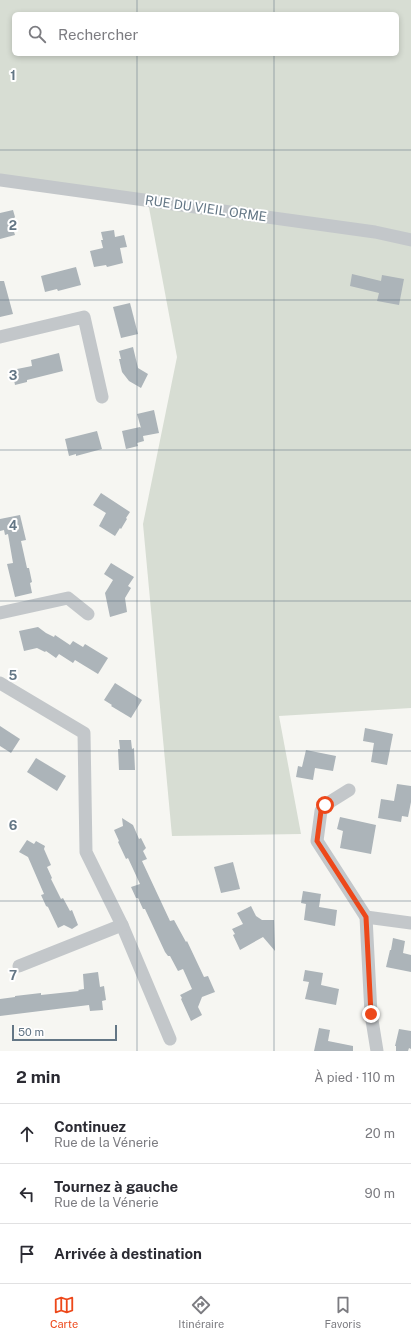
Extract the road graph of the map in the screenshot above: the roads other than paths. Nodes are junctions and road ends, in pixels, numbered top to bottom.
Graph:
1 (0, 180) edge
2 (411, 240) edge
3 (0, 337) edge
4 (102, 397) dead end
5 (0, 613) edge
6 (88, 614) dead end
7 (0, 683) edge
8 (349, 790) dead end
9 (366, 917) junction
10 (411, 923) edge
11 (122, 925) junction
12 (19, 966) dead end
13 (170, 1039) dead end
14 (377, 1051) edge

1 - 2 street, RUE DU VIEIL ORME
3 - 4 street
5 - 6 street
7 - 11 street
8 - 9 street
9 - 10 street
9 - 14 street
11 - 12 street
11 - 13 street

